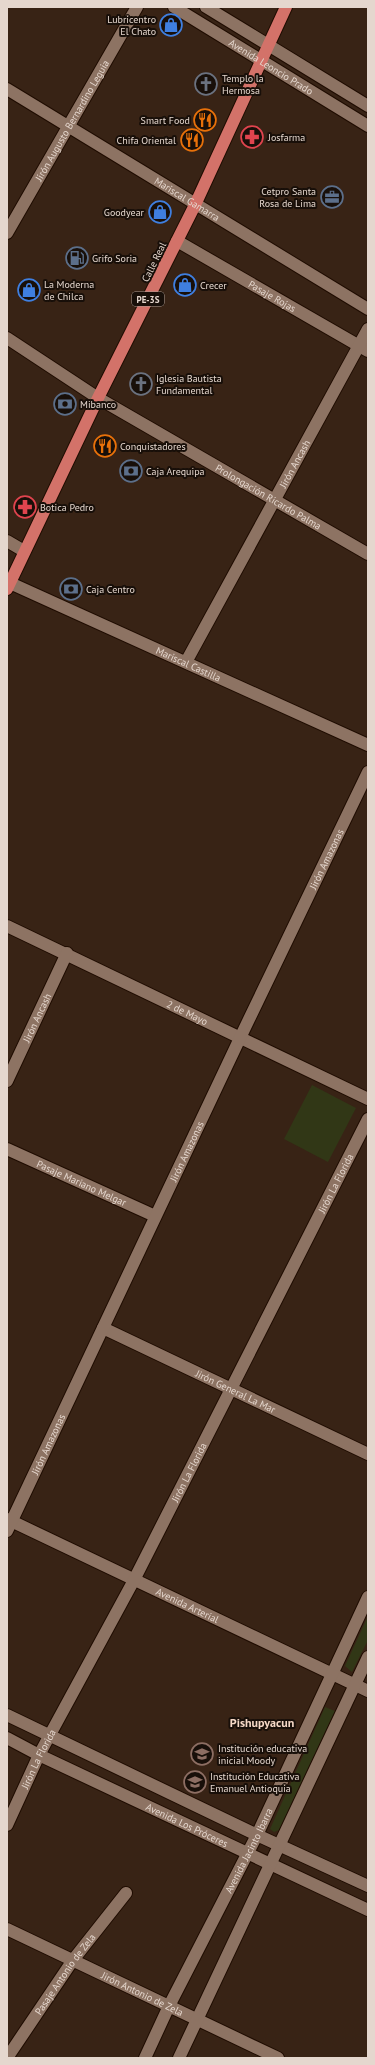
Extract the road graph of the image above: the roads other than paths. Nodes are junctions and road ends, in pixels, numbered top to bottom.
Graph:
1 (137, 7) edge
2 (174, 7) edge
3 (206, 7) edge
4 (286, 7) edge
5 (269, 45) junction
6 (262, 60) junction
7 (7, 89) edge
8 (368, 106) edge
9 (368, 126) edge
10 (69, 128) junction
11 (195, 204) junction
12 (7, 233) edge
13 (177, 241) junction
14 (368, 309) edge
15 (368, 329) edge
16 (7, 338) edge
17 (363, 348) edge
18 (98, 398) junction
19 (274, 500) junction
20 (7, 541) edge
21 (24, 551) junction
22 (368, 554) edge
23 (8, 586) edge
24 (186, 662) junction
25 (368, 745) edge
26 (368, 772) edge
27 (7, 926) edge
28 (67, 953) junction
29 (240, 1038) junction
30 (7, 1081) edge
31 (368, 1099) edge
32 (368, 1119) edge
33 (7, 1150) edge
34 (155, 1216) junction
35 (103, 1328) junction
36 (230, 1389) junction
37 (368, 1454) edge
38 (8, 1524) edge
39 (134, 1580) junction
40 (368, 1597) edge
41 (368, 1657) edge
42 (331, 1674) junction
43 (355, 1684) junction
44 (368, 1691) edge
45 (7, 1715) edge
46 (51, 1735) junction
47 (7, 1738) edge
48 (39, 1755) junction
49 (7, 1825) edge
50 (257, 1835) junction
51 (281, 1845) junction
52 (247, 1854) junction
53 (271, 1864) junction
54 (368, 1886) edge
55 (126, 1893) dead end
56 (368, 1910) edge
57 (7, 1929) edge
58 (73, 1960) junction
59 (169, 2006) junction
60 (197, 2019) junction
61 (7, 2058) edge
62 (145, 2058) edge
63 (179, 2058) edge
64 (278, 2058) edge

1 - 10 street, Jirón Augusto Bernardino Leguia
2 - 6 street, Avenida Leoncio Prado
3 - 5 street, Avenida Leoncio Prado
4 - 5 highway, Calle Real / PE-3S
5 - 6 highway, Calle Real / PE-3S
5 - 8 street, Avenida Leoncio Prado
6 - 9 street, Avenida Leoncio Prado
6 - 11 highway, Calle Real / PE-3S
7 - 10 street, Mariscal Gamarra
10 - 11 street, Mariscal Gamarra
10 - 12 street, Jirón Augusto Bernardino Leguia
11 - 13 highway, Calle Real / PE-3S
11 - 14 street, Mariscal Gamarra
13 - 17 street, Pasaje Rojas
13 - 18 highway, Calle Real / PE-3S
15 - 17 street, Jirón Ancash
16 - 18 street, Prolongación Ricardo Palma
17 - 19 street, Jirón Ancash
18 - 19 street, Prolongación Ricardo Palma
18 - 21 highway, Calle Real / PE-3S
19 - 22 street, Prolongación Ricardo Palma
19 - 24 street, Jirón Ancash
20 - 21 street
21 - 23 highway, Calle Real / PE-3S
23 - 24 street, Mariscal Castilla
24 - 25 street, Mariscal Castilla
26 - 29 street, Jirón Amazonas
27 - 28 street, 2 de Mayo
28 - 29 street, 2 de Mayo
28 - 30 street, Jirón Ancash
29 - 31 street, 2 de Mayo
29 - 34 street, Jirón Amazonas
32 - 36 street, Jirón La Florida
33 - 34 street, Pasaje Mariano Melgar
34 - 35 street, Jirón Amazonas
35 - 36 street, Jirón General La Mar
35 - 38 street, Jirón Amazonas
36 - 37 street, Jirón General La Mar
36 - 39 street, Jirón La Florida
38 - 39 street, Avenida Arterial
39 - 42 street, Avenida Arterial
39 - 46 street, Jirón La Florida
40 - 42 street, Avenida Jacinto Ibarra
41 - 43 street
42 - 43 street, Avenida Arterial
42 - 50 street, Avenida Jacinto Ibarra
43 - 44 street, Avenida Arterial
43 - 51 street
45 - 46 street, Avenida Los Próceres
46 - 48 street, Jirón La Florida
46 - 50 street, Avenida Los Próceres
47 - 48 street, Avenida Los Próceres
48 - 49 street, Jirón La Florida
48 - 52 street, Avenida Los Próceres
50 - 51 street, Avenida Los Próceres
50 - 52 street, Avenida Jacinto Ibarra
51 - 53 street
51 - 54 street, Avenida Los Próceres
52 - 53 street, Avenida Los Próceres
52 - 59 street, Avenida Jacinto Ibarra
53 - 56 street, Avenida Los Próceres
53 - 60 street
55 - 58 street, Pasaje Antonio de Zela
57 - 58 street, Jirón Antonio de Zela
58 - 59 street, Jirón Antonio de Zela
58 - 61 street, Pasaje Antonio de Zela
59 - 60 street, Jirón Antonio de Zela
59 - 62 street, Avenida Jacinto Ibarra
60 - 63 street
60 - 64 street, Jirón Antonio de Zela

